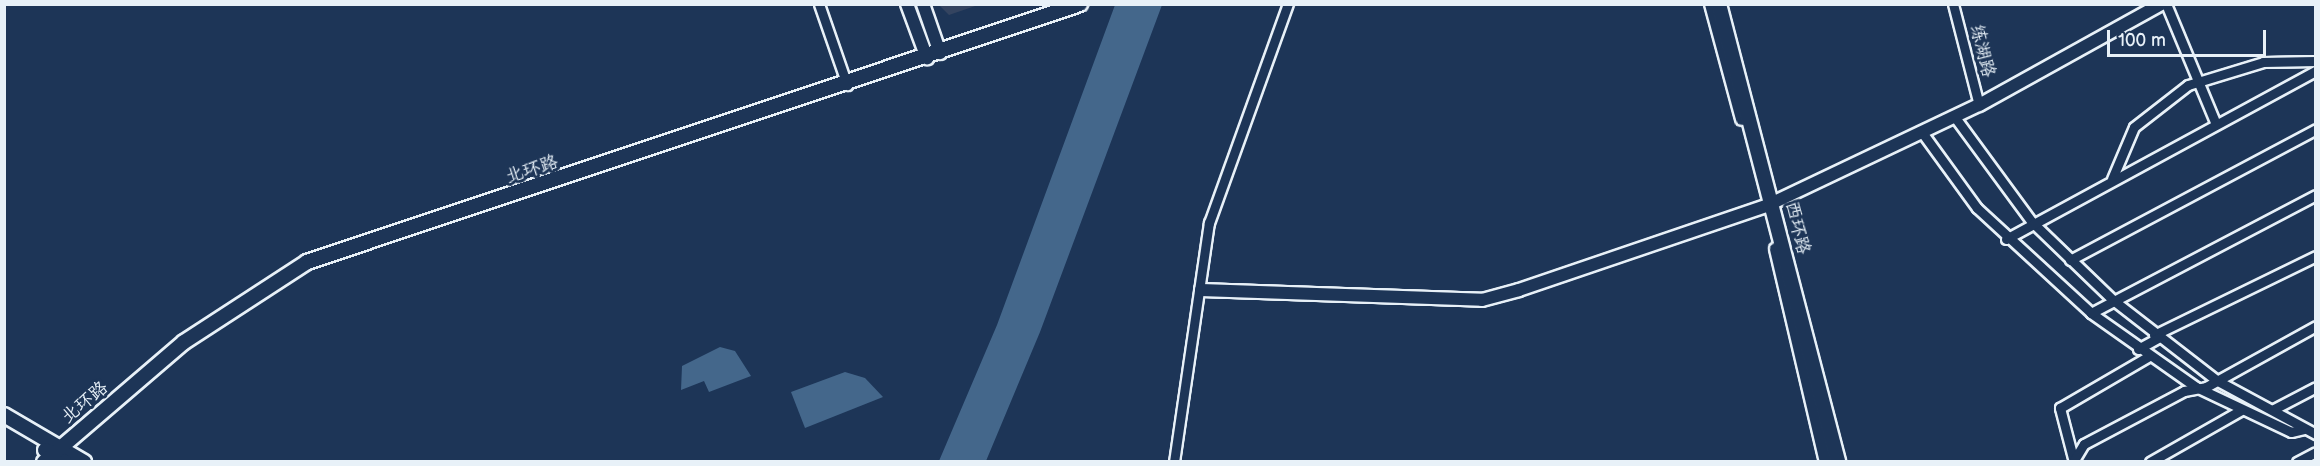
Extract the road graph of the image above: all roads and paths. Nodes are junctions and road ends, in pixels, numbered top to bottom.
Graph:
1 (819, 4) edge
2 (907, 4) edge
3 (923, 4) edge
4 (1288, 4) edge
5 (1711, 4) edge
6 (1719, 4) edge
7 (1953, 4) edge
8 (2161, 4) edge
9 (2166, 4) edge
10 (1072, 6) edge
11 (933, 56) junction
12 (2316, 61) edge
13 (2316, 71) edge
14 (2196, 81) junction
15 (847, 86) junction
16 (1979, 105) junction
17 (1954, 116) junction
18 (2216, 124) junction
19 (2316, 129) edge
20 (1921, 131) junction
21 (2112, 179) junction
22 (2316, 195) edge
23 (1769, 204) junction
24 (2032, 222) junction
25 (2006, 239) junction
26 (2316, 256) edge
27 (2070, 260) junction
28 (1200, 290) junction
29 (2113, 300) junction
30 (2091, 313) junction
31 (2316, 326) edge
32 (2156, 337) junction
33 (2138, 349) junction
34 (2149, 356) junction
35 (2216, 380) junction
36 (2196, 387) junction
37 (2316, 387) edge
38 (2274, 409) junction
39 (2241, 410) junction
40 (4, 415) edge
41 (4, 426) edge
42 (2304, 429) junction
43 (2316, 434) edge
44 (2316, 452) edge
45 (52, 454) edge
46 (2073, 460) edge
47 (65, 462) edge
48 (84, 462) edge
49 (1174, 462) edge
50 (1826, 462) edge
51 (1838, 462) edge
52 (2150, 462) edge
53 (2297, 462) edge

1 - 15 street
2 - 11 street
3 - 11 street
4 - 28 street
5 - 23 street, 西环路
6 - 23 main road, 西环路
7 - 16 street, 练湖路
8 - 16 street
9 - 14 street
10 - 11 main road, 北环路
11 - 15 main road, 北环路
12 - 14 street
13 - 18 street
14 - 18 street
14 - 21 street
15 - 45 main road, 北环路
16 - 17 street
17 - 20 street
17 - 24 street
18 - 21 street
19 - 27 street
20 - 23 street
20 - 25 street
21 - 24 street
22 - 29 street
23 - 28 street
23 - 50 street, 西环路
23 - 51 main road, 西环路
24 - 25 street
24 - 27 street
25 - 30 street
26 - 32 street
27 - 29 street
28 - 49 street
29 - 30 street
29 - 32 street
30 - 33 street
31 - 35 street
32 - 33 street
32 - 35 street
33 - 34 street
34 - 36 street
34 - 46 street
35 - 36 street
35 - 38 street
36 - 39 street
36 - 46 street
37 - 38 street
38 - 42 street
39 - 42 street
39 - 52 street
40 - 45 main road
41 - 45 main road
42 - 43 street
44 - 53 street
45 - 47 main road
45 - 48 main road

